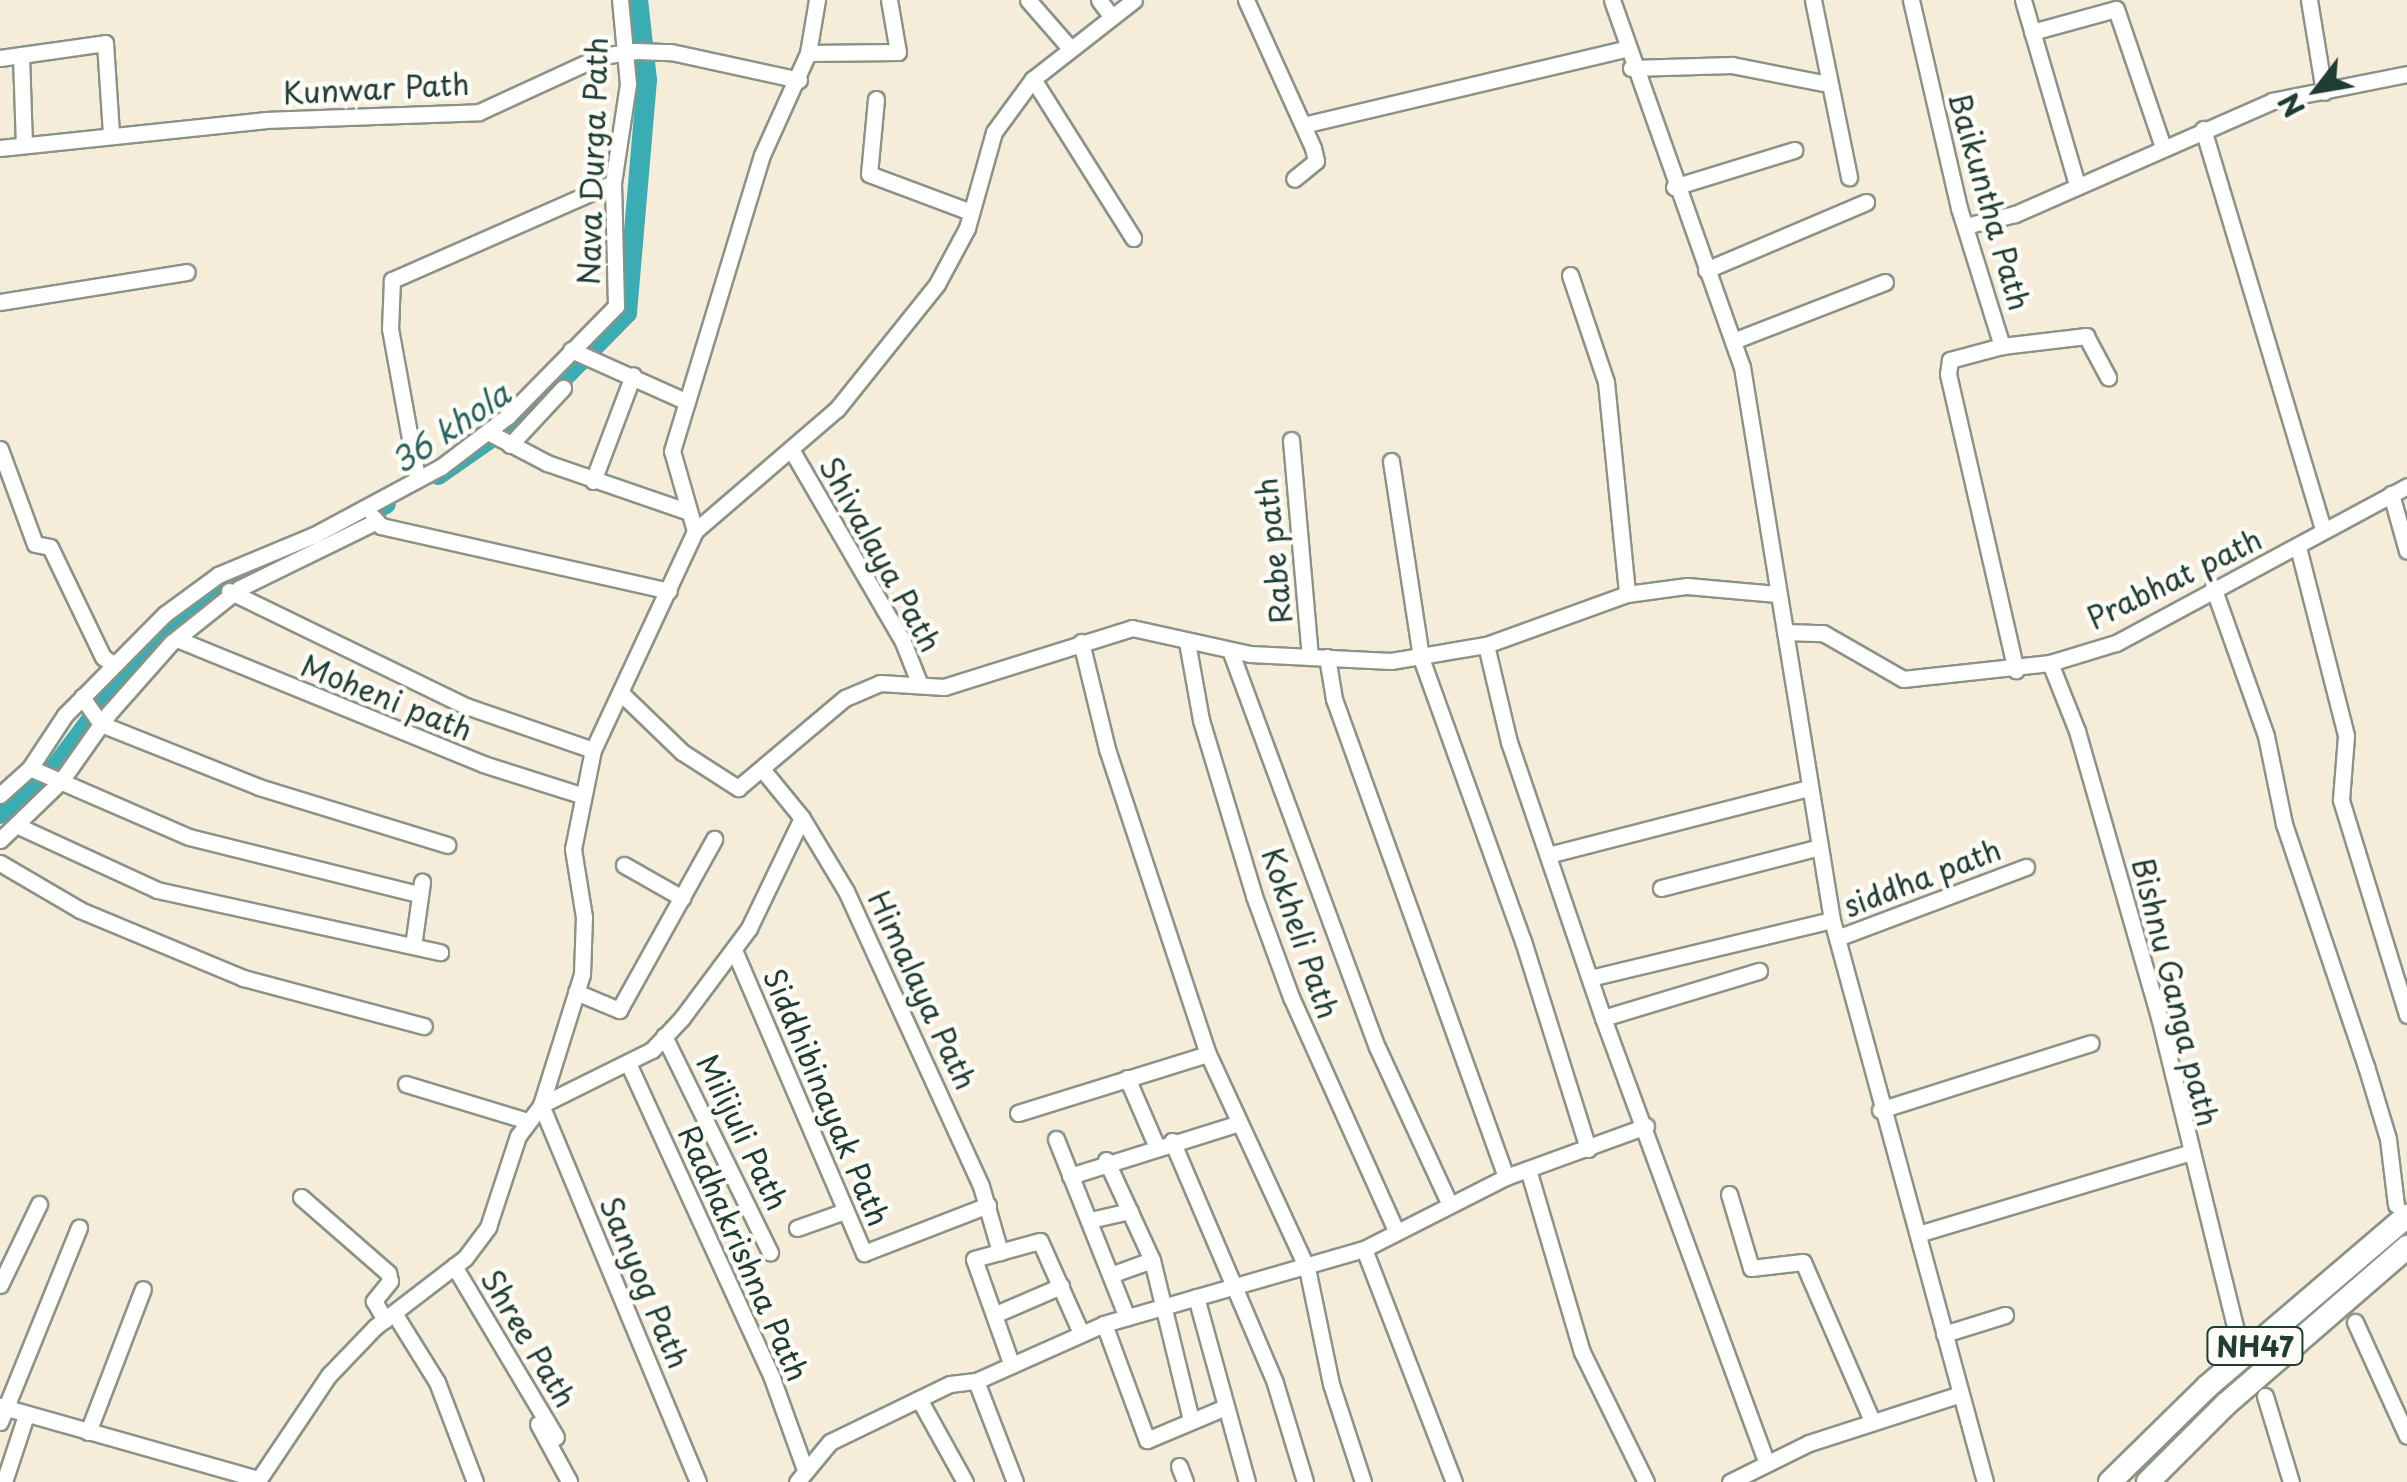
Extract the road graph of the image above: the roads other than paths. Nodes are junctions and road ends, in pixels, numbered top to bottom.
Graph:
1 (620, 0) edge
2 (817, 0) edge
3 (889, 0) edge
4 (1028, 0) edge
5 (1099, 0) edge
6 (1134, 0) edge
7 (1246, 0) edge
8 (1612, 0) edge
9 (1813, 0) edge
10 (1910, 0) edge
11 (2023, 0) edge
12 (2309, 0) edge
13 (2122, 4) edge
14 (1112, 17) junction
15 (2032, 32) junction
16 (1069, 46) junction
17 (1625, 50) junction
18 (808, 53) junction
19 (22, 55) junction
20 (624, 55) junction
21 (0, 58) edge
22 (1632, 68) junction
23 (2407, 74) edge
24 (1033, 79) junction
25 (799, 80) junction
26 (1828, 84) junction
27 (2324, 92) junction
28 (876, 99) dead end
29 (1303, 125) junction
30 (2203, 129) junction
31 (111, 134) junction
32 (24, 144) junction
33 (2163, 146) junction
34 (0, 148) edge
35 (1794, 150) dead end
36 (1849, 177) dead end
37 (1294, 180) dead end
38 (613, 183) junction
39 (2077, 185) junction
40 (1674, 188) junction
41 (1866, 202) dead end
42 (968, 211) junction
43 (1964, 226) junction
44 (1134, 238) dead end
45 (1706, 270) junction
46 (188, 272) dead end
47 (1570, 275) dead end
48 (1885, 282) dead end
49 (0, 302) edge
50 (1733, 341) junction
51 (2002, 346) junction
52 (571, 350) junction
53 (633, 376) junction
54 (2108, 377) dead end
55 (562, 388) dead end
56 (686, 402) junction
57 (488, 432) junction
58 (1292, 440) dead end
59 (510, 445) junction
60 (0, 449) edge
61 (792, 451) junction
62 (1391, 461) dead end
63 (417, 477) junction
64 (593, 481) junction
65 (2407, 486) edge
66 (2391, 494) junction
67 (367, 504) junction
68 (689, 512) junction
69 (375, 522) junction
70 (2323, 528) junction
71 (695, 531) junction
72 (2298, 547) junction
73 (2407, 551) edge
74 (218, 576) junction
75 (2213, 588) junction
76 (669, 591) junction
77 (1627, 594) junction
78 (1777, 594) junction
79 (231, 595) junction
80 (1786, 632) junction
81 (177, 639) junction
82 (1082, 642) junction
83 (1187, 642) junction
84 (1486, 645) junction
85 (1230, 650) junction
86 (1319, 657) junction
87 (1421, 658) junction
88 (2050, 662) junction
89 (114, 664) junction
90 (2016, 670) junction
91 (920, 685) junction
92 (624, 696) junction
93 (82, 698) junction
94 (102, 724) junction
95 (593, 750) junction
96 (30, 768) junction
97 (762, 769) junction
98 (61, 781) junction
99 (1809, 788) junction
100 (581, 795) junction
101 (0, 796) edge
102 (802, 818) junction
103 (16, 825) junction
104 (0, 840) edge
105 (714, 840) dead end
106 (447, 846) dead end
107 (1820, 847) junction
108 (1548, 854) junction
109 (0, 863) edge
110 (624, 865) dead end
111 (2026, 867) dead end
112 (1661, 888) dead end
113 (682, 898) junction
114 (1832, 920) junction
115 (1837, 938) junction
116 (414, 946) junction
117 (734, 950) junction
118 (440, 952) dead end
119 (1758, 970) dead end
120 (1590, 978) junction
121 (576, 992) junction
122 (2407, 1016) edge
123 (1603, 1018) junction
124 (424, 1026) dead end
125 (664, 1036) junction
126 (2092, 1043) dead end
127 (1208, 1054) junction
128 (628, 1063) junction
129 (1127, 1078) junction
130 (406, 1084) dead end
131 (541, 1105) junction
132 (1880, 1110) junction
133 (1018, 1113) dead end
134 (528, 1121) junction
135 (1238, 1123) junction
136 (1646, 1126) junction
137 (1056, 1139) dead end
138 (1164, 1143) junction
139 (1588, 1149) junction
140 (2188, 1153) junction
141 (1106, 1160) junction
142 (1528, 1169) junction
143 (1070, 1176) junction
144 (1506, 1176) junction
145 (1729, 1194) dead end
146 (301, 1198) dead end
147 (1449, 1203) junction
148 (39, 1204) dead end
149 (988, 1206) junction
150 (845, 1211) junction
151 (1130, 1211) junction
152 (2402, 1211) edge
153 (1090, 1220) junction
154 (79, 1226) dead end
155 (797, 1228) dead end
156 (1396, 1231) junction
157 (1918, 1234) junction
158 (2407, 1247) edge
159 (1364, 1250) junction
160 (770, 1252) dead end
161 (1000, 1252) junction
162 (1152, 1260) junction
163 (454, 1266) junction
164 (1307, 1268) junction
165 (1113, 1274) junction
166 (1236, 1285) junction
167 (0, 1286) edge
168 (1061, 1286) junction
169 (143, 1289) dead end
170 (1196, 1297) junction
171 (1163, 1307) junction
172 (996, 1314) junction
173 (2005, 1315) dead end
174 (389, 1316) junction
175 (1127, 1317) junction
176 (2355, 1322) dead end
177 (1104, 1324) junction
178 (1081, 1333) junction
179 (1944, 1334) junction
180 (2238, 1338) dead end
181 (1011, 1364) junction
182 (976, 1381) junction
183 (1958, 1395) junction
184 (2265, 1396) dead end
185 (919, 1399) junction
186 (1223, 1408) junction
187 (2, 1412) edge
188 (26, 1415) junction
189 (544, 1418) junction
190 (1191, 1420) junction
191 (1872, 1421) junction
192 (88, 1432) junction
193 (2407, 1436) edge
194 (556, 1438) dead end
195 (1766, 1461) junction
196 (801, 1475) edge
197 (569, 1480) edge
198 (258, 1481) edge
199 (4, 1482) edge
200 (475, 1482) edge
201 (698, 1482) edge
202 (965, 1482) edge
203 (1015, 1482) edge
204 (1246, 1482) edge
205 (1305, 1482) edge
206 (1363, 1482) edge
207 (1454, 1482) edge
208 (1646, 1482) edge
209 (1730, 1482) edge
210 (1986, 1482) edge
211 (2110, 1482) edge
212 (2148, 1482) edge
213 (2291, 1482) edge

1 - 20 street, Nava Durga Path
2 - 18 street
3 - 18 street
4 - 16 street
5 - 14 street
6 - 14 street
7 - 29 street
8 - 17 street
9 - 26 street
10 - 43 street, Baikuntha Path
11 - 15 street
12 - 27 street
13 - 15 street
13 - 33 street
14 - 16 street
15 - 39 street
16 - 24 street
17 - 22 street
17 - 29 street
18 - 25 street
19 - 21 street
19 - 31 street
19 - 32 street
20 - 25 street, Kunwar Path
20 - 31 street, Kunwar Path
20 - 38 street, Nava Durga Path
22 - 26 street
22 - 40 street
23 - 27 street
24 - 42 street
24 - 44 street
25 - 56 street
26 - 36 street
27 - 30 street
28 - 42 street
29 - 37 street
30 - 33 street
30 - 70 street
31 - 32 street, Kunwar Path
32 - 34 street, Kunwar Path
33 - 39 street
35 - 40 street
38 - 52 street, Nava Durga Path
38 - 63 street
39 - 43 street
40 - 45 street
41 - 45 street
42 - 61 street
43 - 51 street, Baikuntha Path
45 - 50 street
46 - 49 street
47 - 77 street
48 - 50 street
50 - 78 street
51 - 54 street
51 - 90 street, Baikuntha Path
52 - 53 street
52 - 57 street, Nava Durga Path
53 - 56 street
53 - 64 street
55 - 59 street
56 - 68 street
57 - 59 street
57 - 63 street, Nava Durga Path
58 - 86 street, Rabe path
59 - 64 street
60 - 89 street
61 - 71 street
61 - 91 street, Shivalaya Path
62 - 87 street
63 - 67 street, Nava Durga Path
64 - 68 street
65 - 66 street, Prabhat path
66 - 70 street, Prabhat path
66 - 73 street
67 - 69 street
67 - 74 street, Nava Durga Path
68 - 71 street
69 - 76 street
69 - 79 street
70 - 72 street, Prabhat path
71 - 76 street
72 - 75 street, Prabhat path
72 - 122 street
74 - 79 street
74 - 89 street, Nava Durga Path
75 - 88 street, Prabhat path
75 - 152 street
76 - 92 street
77 - 78 street
77 - 84 street
78 - 80 street
79 - 81 street
79 - 95 street
80 - 90 street, Prabhat path
80 - 99 street
81 - 94 street
81 - 100 street, Moheni path
82 - 83 street
82 - 91 street
82 - 127 street
83 - 85 street
83 - 156 street, Kokheli Path
84 - 87 street
84 - 108 street
85 - 86 street
85 - 147 street
86 - 87 street
86 - 144 street, Rabe path
87 - 139 street
88 - 90 street, Prabhat path
88 - 140 street, Bishnu Ganga path
89 - 93 street, Nava Durga Path
91 - 97 street
92 - 95 street
92 - 97 street
93 - 94 street
93 - 96 street, Nava Durga Path
94 - 98 street
94 - 106 street
95 - 100 street
96 - 98 street
96 - 101 street, Nava Durga Path
97 - 102 street, Himalaya Path
98 - 103 street
98 - 116 street
99 - 107 street
99 - 108 street
100 - 121 street
102 - 117 street
102 - 149 street, Himalaya Path
103 - 104 street
103 - 116 street
105 - 113 street
107 - 112 street
107 - 114 street
108 - 120 street
109 - 124 street
110 - 113 street
111 - 115 street, siddha path
113 - 121 street
114 - 115 street
114 - 120 street
115 - 132 street
116 - 118 street
117 - 125 street
117 - 150 street, Siddhibinayak Path
119 - 123 street
120 - 123 street
121 - 131 street
123 - 136 street
125 - 128 street
125 - 160 street, Milijuli Path
126 - 132 street
127 - 129 street
127 - 135 street
128 - 131 street
128 - 196 street, Radhakrishna Path
129 - 133 street
129 - 138 street
130 - 134 street
131 - 134 street
131 - 201 street, Sanyog Path
132 - 157 street
134 - 163 street
135 - 138 street
135 - 164 street
136 - 139 street
136 - 195 street
137 - 143 street
138 - 141 street
138 - 166 street
139 - 142 street
140 - 157 street
140 - 180 street, Bishnu Ganga path
141 - 143 street
141 - 151 street
142 - 144 street
142 - 208 street
143 - 153 street
144 - 147 street
145 - 191 street
146 - 174 street
147 - 156 street
148 - 167 street
149 - 150 street, Siddhibinayak Path
149 - 161 street, Himalaya Path
150 - 155 street
151 - 153 street
151 - 162 street
152 - 211 highway, NH47
153 - 165 street
154 - 187 street
156 - 159 street
157 - 179 street
158 - 212 highway, NH47
159 - 164 street
159 - 207 street
161 - 168 street
161 - 172 street
162 - 165 street
162 - 171 street
163 - 174 street
163 - 189 street, Shree Path
164 - 166 street
164 - 206 street
165 - 175 street
166 - 170 street
166 - 205 street
168 - 172 street
168 - 178 street
169 - 192 street
170 - 171 street
170 - 186 street
171 - 175 street
171 - 190 street
172 - 181 street
173 - 179 street
174 - 198 street
174 - 200 street
175 - 177 street
176 - 193 street
177 - 178 street
177 - 190 street
178 - 181 street
179 - 183 street
181 - 182 street
182 - 185 street
182 - 203 street
183 - 191 street
183 - 210 street
184 - 213 street
185 - 196 street
185 - 202 street
186 - 190 street
186 - 204 street
187 - 188 street
188 - 192 street
188 - 199 street
189 - 194 street, Shree Path
189 - 197 street
191 - 195 street
192 - 198 street
195 - 209 street

